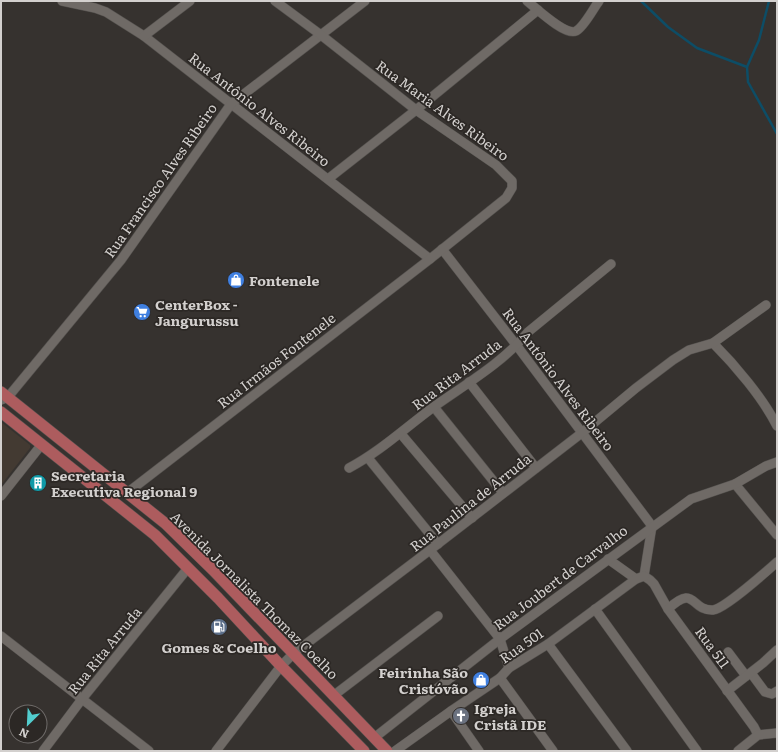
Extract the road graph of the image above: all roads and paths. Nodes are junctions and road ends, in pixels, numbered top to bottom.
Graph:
1 (62, 1) edge
2 (190, 1) edge
3 (275, 1) edge
4 (365, 1) edge
5 (527, 1) edge
6 (599, 1) edge
7 (538, 10) junction
8 (321, 35) junction
9 (144, 36) junction
10 (231, 104) junction
11 (416, 110) junction
12 (328, 178) junction
13 (442, 249) junction
14 (430, 259) junction
15 (611, 264) dead end
16 (766, 305) dead end
17 (713, 343) junction
18 (517, 346) junction
19 (470, 382) junction
20 (3, 396) edge
21 (434, 407) junction
22 (1, 412) edge
23 (777, 426) edge
24 (583, 432) junction
25 (401, 434) junction
26 (42, 444) junction
27 (368, 458) junction
28 (777, 462) edge
29 (349, 468) dead end
30 (536, 468) junction
31 (113, 481) junction
32 (735, 484) junction
33 (103, 493) junction
34 (127, 493) junction
35 (503, 493) junction
36 (1, 496) edge
37 (472, 518) junction
38 (166, 524) junction
39 (652, 526) junction
40 (156, 536) junction
41 (777, 536) edge
42 (438, 544) junction
43 (430, 550) junction
44 (608, 559) junction
45 (775, 567) edge
46 (188, 568) junction
47 (640, 577) junction
48 (595, 609) junction
49 (668, 609) junction
50 (438, 616) dead end
51 (1, 636) edge
52 (500, 640) junction
53 (548, 644) junction
54 (777, 650) edge
55 (728, 652) dead end
56 (294, 653) junction
57 (281, 666) junction
58 (509, 668) junction
59 (748, 674) junction
60 (500, 678) junction
61 (727, 690) junction
62 (777, 690) edge
63 (333, 696) junction
64 (82, 699) junction
65 (451, 711) junction
66 (358, 719) junction
67 (345, 731) junction
68 (777, 733) edge
69 (758, 735) junction
70 (374, 738) junction
71 (43, 751) edge
72 (149, 751) edge
73 (216, 751) edge
74 (364, 751) edge
75 (387, 751) edge
76 (395, 751) edge
77 (479, 751) edge
78 (553, 751) edge
79 (627, 751) edge
80 (697, 751) edge
81 (738, 751) edge

1 - 9 street, Rua Antônio Alves Ribeiro
2 - 9 street
3 - 8 street, Rua Maria Alves Ribeiro
4 - 8 street, Rua Francisco Alves Ribeiro
5 - 7 street
6 - 7 street
7 - 11 street
8 - 10 street, Rua Francisco Alves Ribeiro
8 - 11 street, Rua Maria Alves Ribeiro
9 - 10 street, Rua Antônio Alves Ribeiro
10 - 12 street, Rua Antônio Alves Ribeiro
10 - 20 street, Rua Francisco Alves Ribeiro
11 - 12 street
11 - 13 street, Rua Maria Alves Ribeiro
12 - 14 street, Rua Antônio Alves Ribeiro
13 - 14 street, Rua Irmãos Fontenele
13 - 18 street, Rua Antônio Alves Ribeiro
14 - 34 street, Rua Irmãos Fontenele
15 - 18 street, Rua Rita Arruda
16 - 17 street, Rua Paulina de Arruda
17 - 23 street
17 - 24 street, Rua Paulina de Arruda
18 - 19 street, Rua Rita Arruda
18 - 24 street, Rua Antônio Alves Ribeiro
19 - 21 street, Rua Rita Arruda
19 - 30 street
20 - 31 main road, Avenida Jornalista Thomaz Coelho
21 - 25 street, Rua Rita Arruda
21 - 35 street
22 - 26 main road, Avenida Jornalista Thomaz Coelho
24 - 30 street, Rua Paulina de Arruda
24 - 39 street, Rua Antônio Alves Ribeiro
25 - 27 street, Rua Rita Arruda
25 - 37 street
26 - 33 main road, Avenida Jornalista Thomaz Coelho
26 - 36 street
27 - 29 street, Rua Rita Arruda
27 - 42 street
28 - 32 street, Rua Joubert de Carvalho
30 - 35 street, Rua Paulina de Arruda
31 - 33 main road
31 - 34 main road, Avenida Jornalista Thomaz Coelho
32 - 39 street, Rua Joubert de Carvalho
32 - 41 street
33 - 40 main road, Avenida Jornalista Thomaz Coelho
34 - 38 main road, Avenida Jornalista Thomaz Coelho
35 - 37 street, Rua Paulina de Arruda
37 - 42 street, Rua Paulina de Arruda
38 - 40 main road
38 - 56 main road, Avenida Jornalista Thomaz Coelho
39 - 44 street, Rua Joubert de Carvalho
39 - 47 street
40 - 46 main road, Avenida Jornalista Thomaz Coelho
42 - 43 street, Rua Paulina de Arruda
43 - 52 street
43 - 56 street, Rua Paulina de Arruda
44 - 47 street, Rua 511
44 - 52 street, Rua Joubert de Carvalho
45 - 49 street
46 - 57 main road, Avenida Jornalista Thomaz Coelho
46 - 64 street, Rua Rita Arruda
47 - 48 street, Rua 501
47 - 49 street, Rua 511
48 - 53 street, Rua 501
48 - 80 street
49 - 61 street, Rua 511
50 - 63 street
51 - 64 street
52 - 58 street
52 - 70 street, Rua Joubert de Carvalho
53 - 58 street, Rua 501
53 - 79 street
54 - 59 street
55 - 59 street
56 - 57 street, Rua Paulina de Arruda
56 - 63 main road, Avenida Jornalista Thomaz Coelho
57 - 67 main road, Avenida Jornalista Thomaz Coelho
57 - 73 street, Rua Paulina de Arruda
58 - 60 street, Rua 501
59 - 61 street
59 - 62 street
60 - 65 street, Rua 501
60 - 78 street
61 - 69 street, Rua 511
63 - 66 main road, Avenida Jornalista Thomaz Coelho
64 - 71 street, Rua Rita Arruda
64 - 72 street
65 - 76 street, Rua 501
65 - 77 street
66 - 67 main road
66 - 70 main road, Avenida Jornalista Thomaz Coelho
67 - 74 main road, Avenida Jornalista Thomaz Coelho
68 - 69 street
69 - 81 street
70 - 75 main road, Avenida Jornalista Thomaz Coelho

